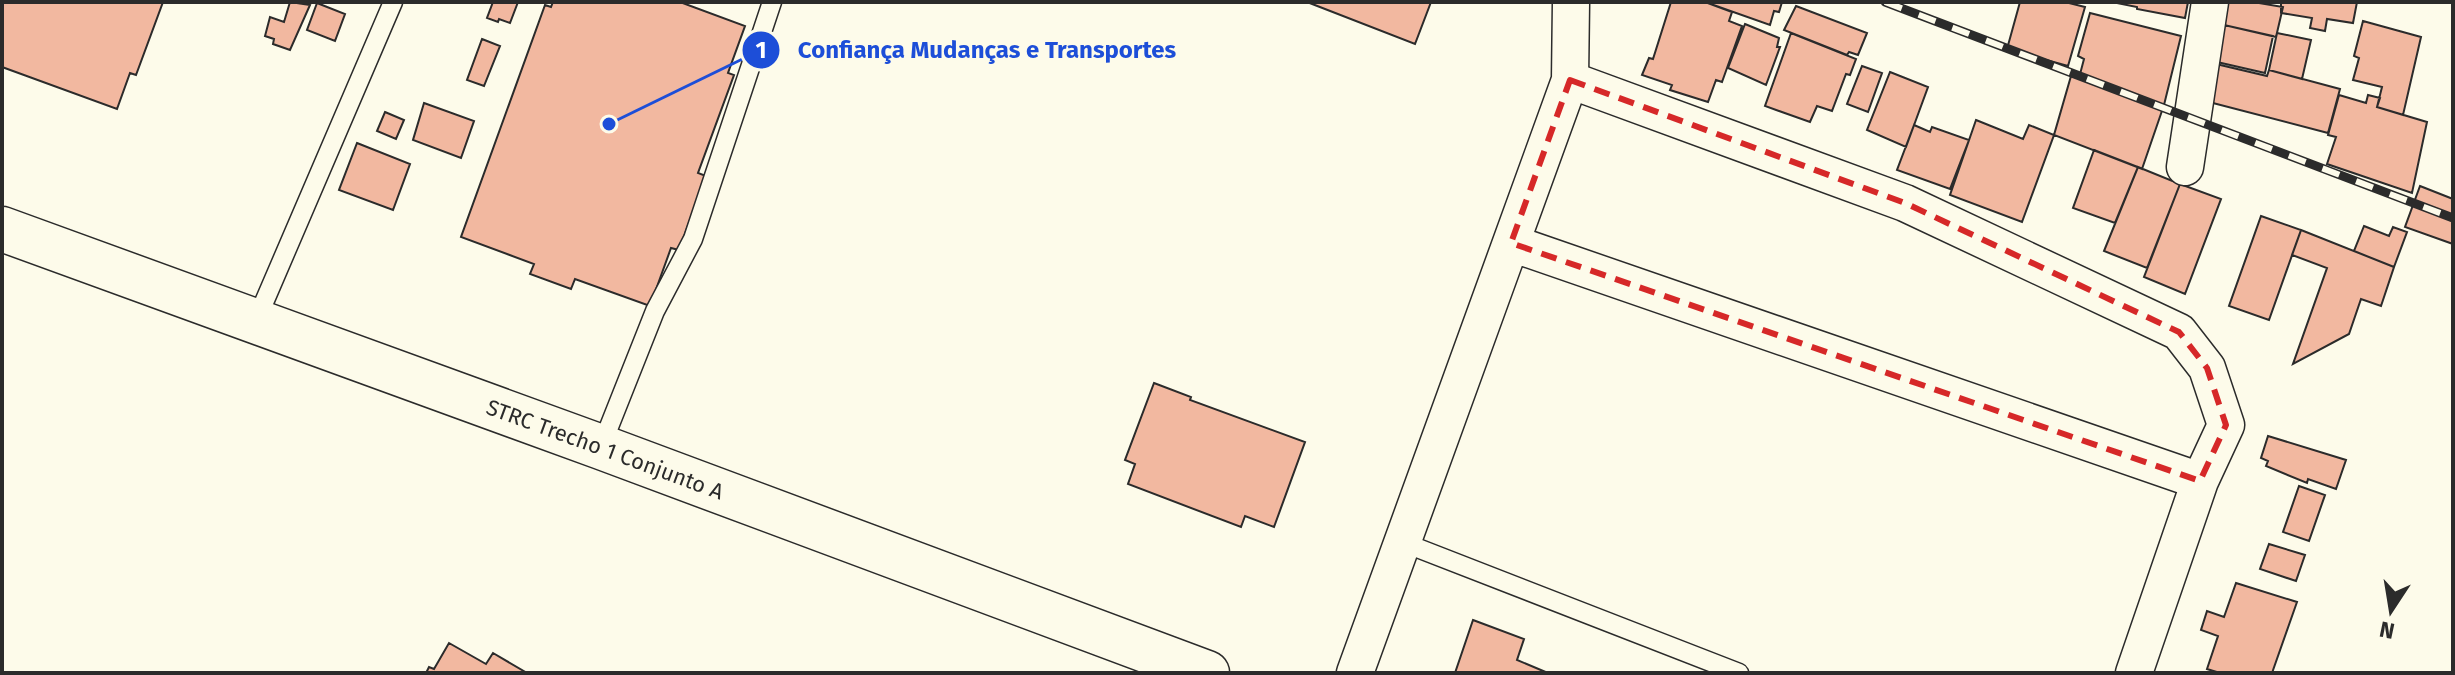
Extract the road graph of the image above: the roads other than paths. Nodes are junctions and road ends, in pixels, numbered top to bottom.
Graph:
1 (393, 2) edge
2 (772, 2) edge
3 (1571, 2) edge
4 (2210, 2) edge
5 (1570, 80) junction
6 (2185, 167) dead end
7 (2, 229) edge
8 (1511, 243) junction
9 (256, 321) junction
10 (601, 447) junction
11 (2200, 481) junction
12 (1402, 542) junction
13 (1207, 673) edge
14 (1355, 673) edge
15 (1739, 673) edge
16 (2134, 673) edge

1 - 9 lane
2 - 10 lane
3 - 5 street
4 - 6 street
5 - 8 street
5 - 11 street
7 - 9 main road, STRC Trecho 1 Conjunto A
8 - 11 street
8 - 12 street
9 - 10 main road, STRC Trecho 1 Conjunto A
10 - 13 main road, STRC Trecho 1 Conjunto A
11 - 16 street
12 - 14 street
12 - 15 lane

